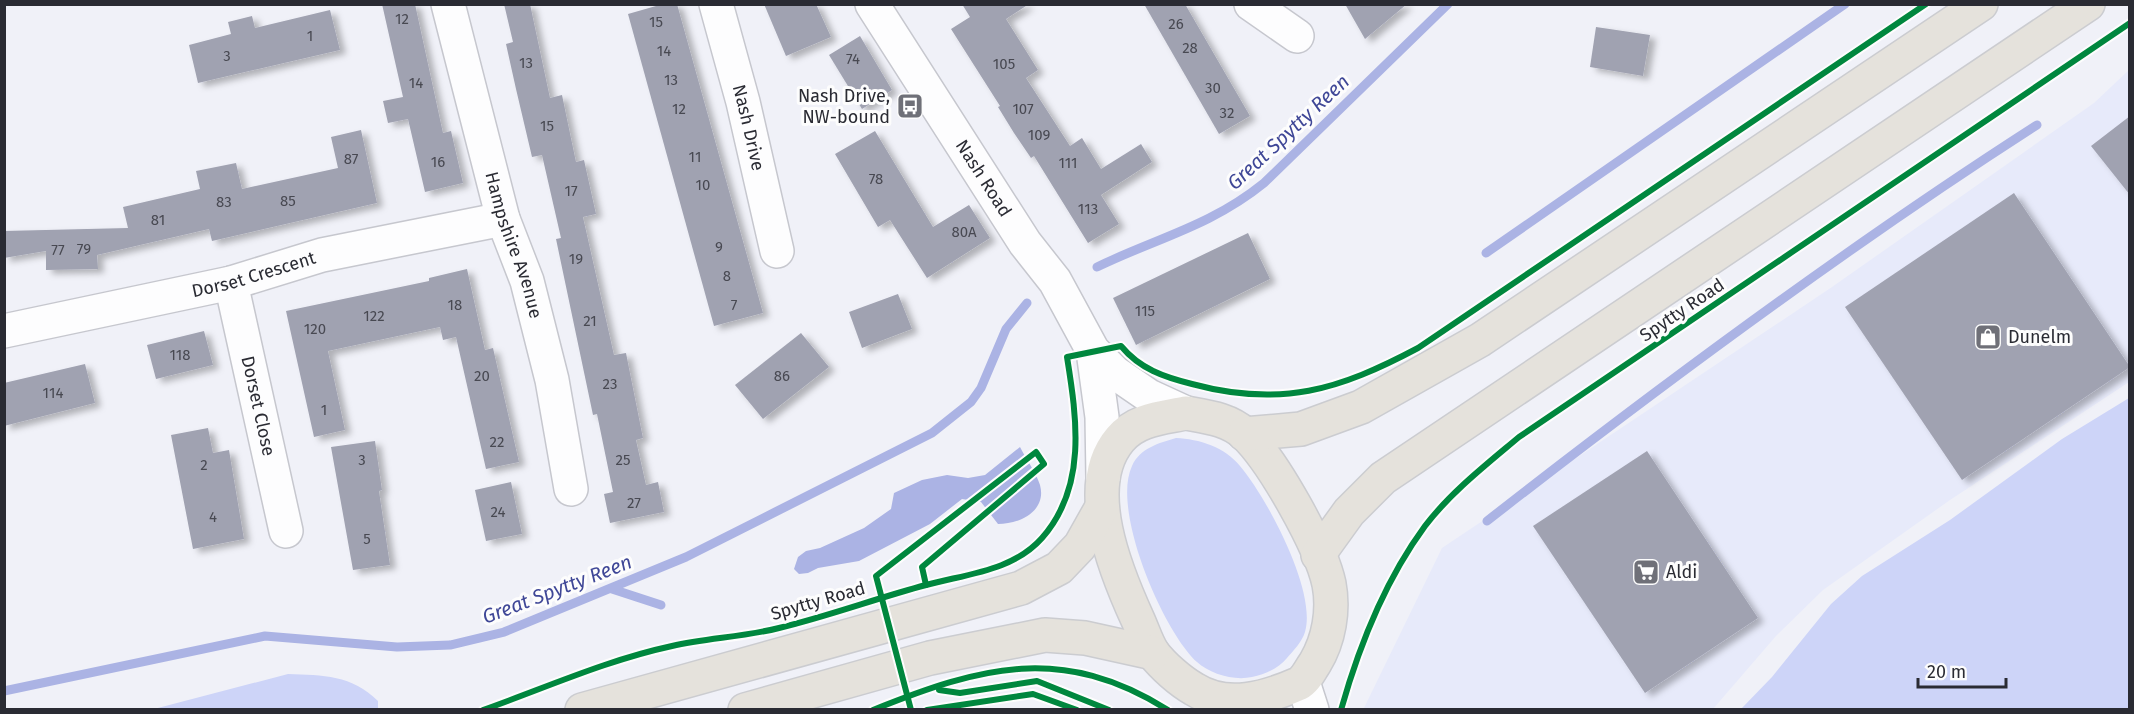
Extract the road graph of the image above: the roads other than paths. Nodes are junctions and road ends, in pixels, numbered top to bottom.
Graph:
1 (448, 4) edge
2 (716, 4) edge
3 (872, 4) edge
4 (1251, 4) edge
5 (1981, 4) edge
6 (2088, 4) edge
7 (1297, 36) dead end
8 (503, 219) junction
9 (777, 251) dead end
10 (231, 282) junction
11 (4, 331) edge
12 (1093, 351) junction
13 (1186, 414) junction
14 (1244, 434) junction
15 (571, 489) dead end
16 (1103, 493) junction
17 (286, 531) dead end
18 (1318, 555) junction
19 (1153, 652) junction
20 (1307, 696) edge
21 (1230, 705) edge
22 (582, 710) edge
23 (745, 710) edge

1 - 8 street, Hampshire Avenue
2 - 9 street, Nash Drive
3 - 12 street, Nash Road
4 - 7 street
5 - 14 main road
6 - 18 main road, Spytty Road
8 - 10 street, Dorset Crescent
8 - 15 street, Hampshire Avenue
10 - 11 street, Dorset Crescent
10 - 17 street, Dorset Close
12 - 13 street, Nash Road
12 - 16 street, Nash Road
13 - 14 main road
13 - 16 main road
14 - 18 main road
16 - 19 main road
16 - 22 main road
18 - 20 main road
19 - 21 main road
19 - 23 main road
20 - 21 main road

